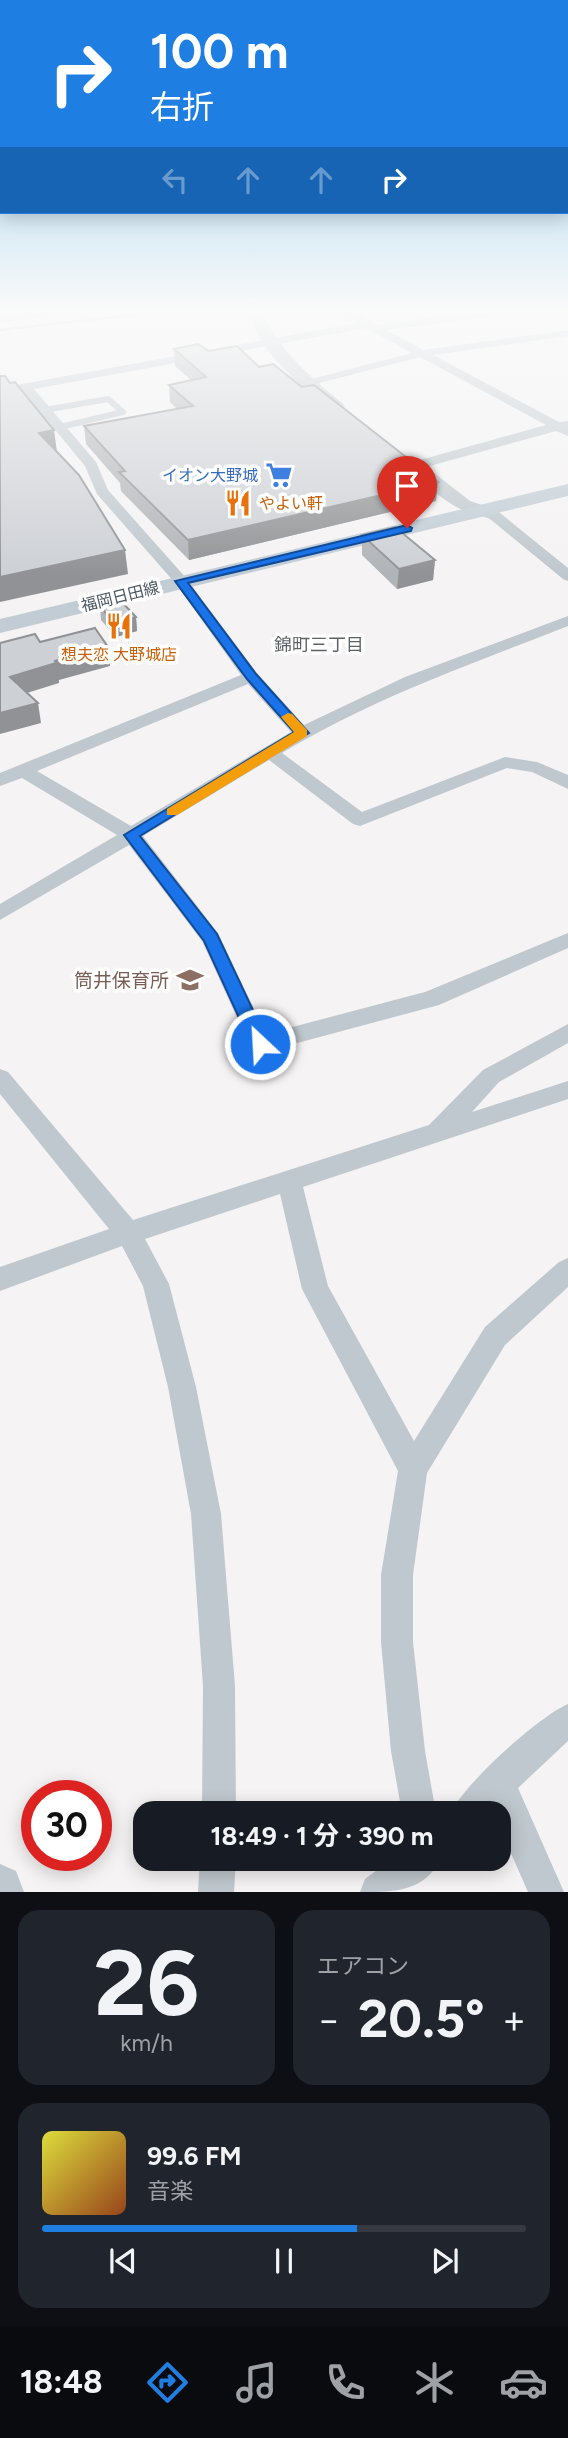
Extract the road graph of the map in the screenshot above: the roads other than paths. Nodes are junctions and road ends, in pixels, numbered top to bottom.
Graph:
1 (35, 398) edge
2 (327, 398) edge
3 (510, 398) edge
4 (45, 410) junction
5 (351, 417) edge
6 (565, 427) edge
7 (60, 428) junction
8 (393, 450) edge
9 (414, 466) junction
10 (568, 490) edge
11 (482, 511) junction
12 (568, 576) edge
13 (181, 581) junction
14 (568, 621) edge
15 (0, 626) edge
16 (251, 677) junction
17 (302, 733) junction
18 (272, 754) junction
19 (22, 770) junction
20 (0, 780) edge
21 (568, 783) edge
22 (132, 835) junction
23 (0, 913) edge
24 (568, 940) edge
25 (568, 1031) edge
26 (0, 1078) edge
27 (568, 1090) edge
28 (436, 1133) junction
29 (289, 1181) junction
30 (128, 1233) junction
31 (568, 1270) edge
32 (0, 1279) edge
33 (413, 1469) junction
34 (568, 1721) edge
35 (497, 1782) junction
36 (219, 1801) edge
37 (417, 1801) edge
38 (479, 1801) edge
39 (217, 1871) edge
40 (406, 1871) edge
41 (216, 1892) edge
42 (378, 1892) edge
43 (546, 1892) edge

1 - 4 street
2 - 5 street
3 - 6 street
4 - 7 street
4 - 7 lane
6 - 9 street
7 - 13 street
8 - 9 street
9 - 11 street
10 - 11 main road, 福岡日田線
11 - 12 street
11 - 13 main road, 福岡日田線
13 - 15 main road, 福岡日田線
13 - 16 street
14 - 17 street
16 - 17 street
16 - 19 street
17 - 18 street
18 - 21 street
18 - 22 street
19 - 20 street
19 - 22 street
22 - 23 street
22 - 24 street
25 - 28 street
26 - 30 street
27 - 28 street
28 - 29 street
29 - 30 street
29 - 33 street
30 - 32 street
30 - 36 street
31 - 33 street
33 - 37 street
34 - 35 street
35 - 38 street
35 - 43 street
39 - 41 street
40 - 42 street

